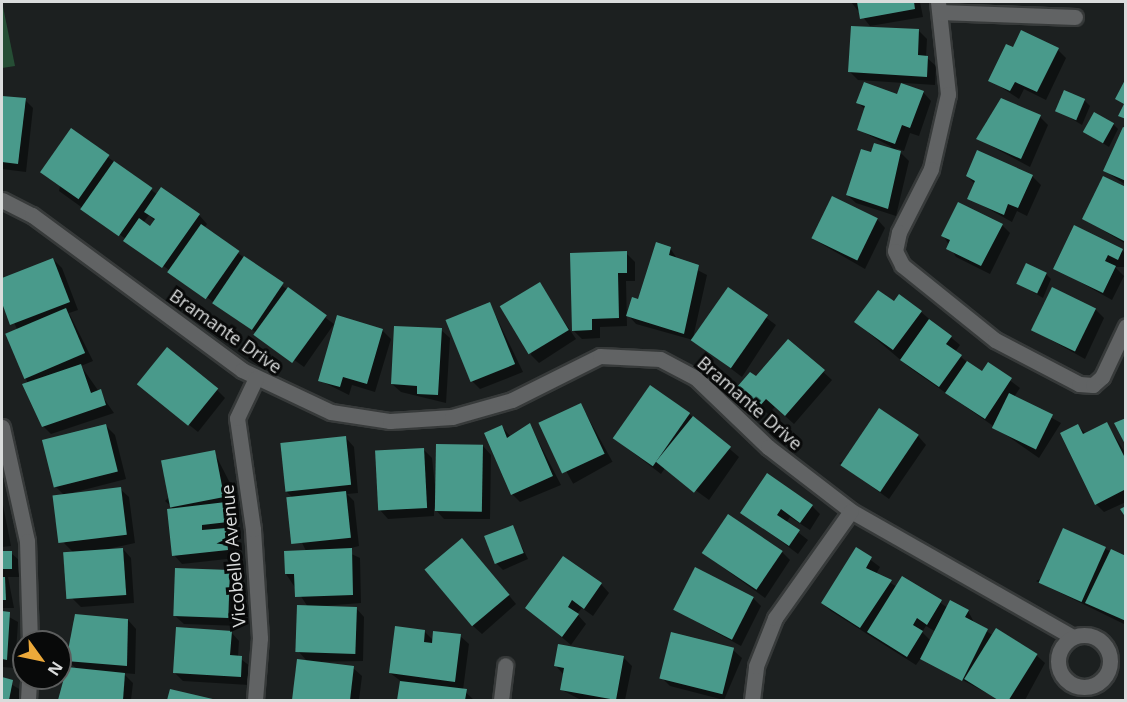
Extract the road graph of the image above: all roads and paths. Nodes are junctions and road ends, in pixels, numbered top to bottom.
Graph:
1 (939, 7) edge
2 (1075, 17) dead end
3 (2, 200) edge
4 (1125, 326) edge
5 (256, 378) junction
6 (2, 427) edge
7 (850, 511) junction
8 (30, 630) edge
9 (1073, 637) dead end
10 (505, 665) dead end
11 (255, 700) edge
12 (501, 700) edge
13 (752, 700) edge

1 - 2 street
1 - 4 street
3 - 5 street, Bramante Drive
5 - 7 street, Bramante Drive
5 - 11 street, Vicobello Avenue
6 - 8 street
7 - 9 street, Bramante Drive
7 - 13 street
10 - 12 street

